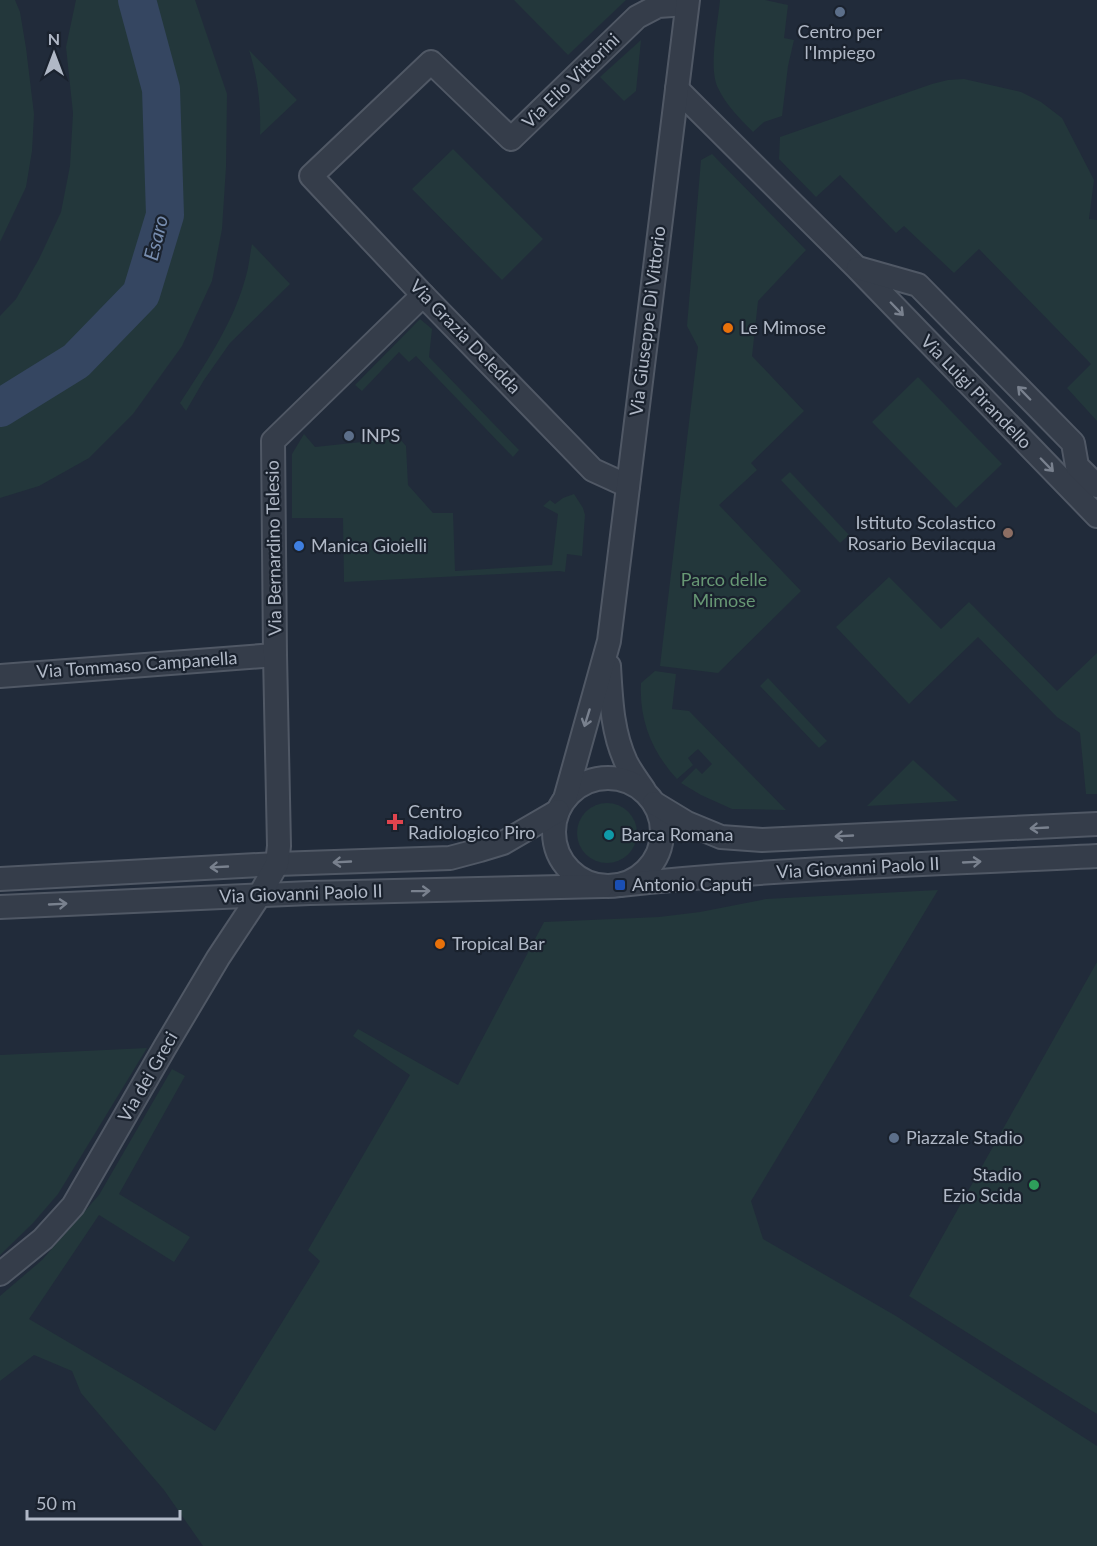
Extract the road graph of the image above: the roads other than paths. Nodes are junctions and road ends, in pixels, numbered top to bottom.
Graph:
1 (688, 2) edge
2 (677, 89) junction
3 (311, 176) joint
4 (856, 267) junction
5 (423, 295) junction
6 (628, 486) junction
7 (1097, 486) edge
8 (1097, 516) edge
9 (609, 641) junction
10 (275, 655) junction
11 (0, 676) edge
12 (650, 799) junction
13 (561, 805) junction
14 (1097, 824) edge
15 (1097, 856) edge
16 (277, 864) junction
17 (0, 879) edge
18 (612, 886) junction
19 (259, 896) junction
20 (0, 907) edge
21 (0, 1274) edge

1 - 2 street, Via Giuseppe Di Vittorio
1 - 3 street, Via Elio Vittorini
2 - 4 street, Via Luigi Pirandello
2 - 6 street, Via Giuseppe Di Vittorio
3 - 5 street, Via Grazia Deledda
7 -> 4 street, Via Luigi Pirandello
4 -> 8 street, Via Luigi Pirandello
5 - 6 street, Via Grazia Deledda
5 - 10 street, Via Bernardino Telesio
6 - 9 street, Via Giuseppe Di Vittorio
9 - 12 street
9 -> 13 street
10 - 11 street, Via Tommaso Campanella
10 - 16 street, Via Bernardino Telesio
12 - 13 street
14 -> 12 street, Via Giovanni Paolo II
12 - 18 street
13 -> 16 street, Via Giovanni Paolo II
13 - 18 street
18 -> 15 street, Via Giovanni Paolo II
16 -> 17 street, Via Giovanni Paolo II
16 - 19 street, Via dei Greci
19 -> 18 street, Via Giovanni Paolo II
20 -> 19 street, Via Giovanni Paolo II
19 - 21 street, Via dei Greci

